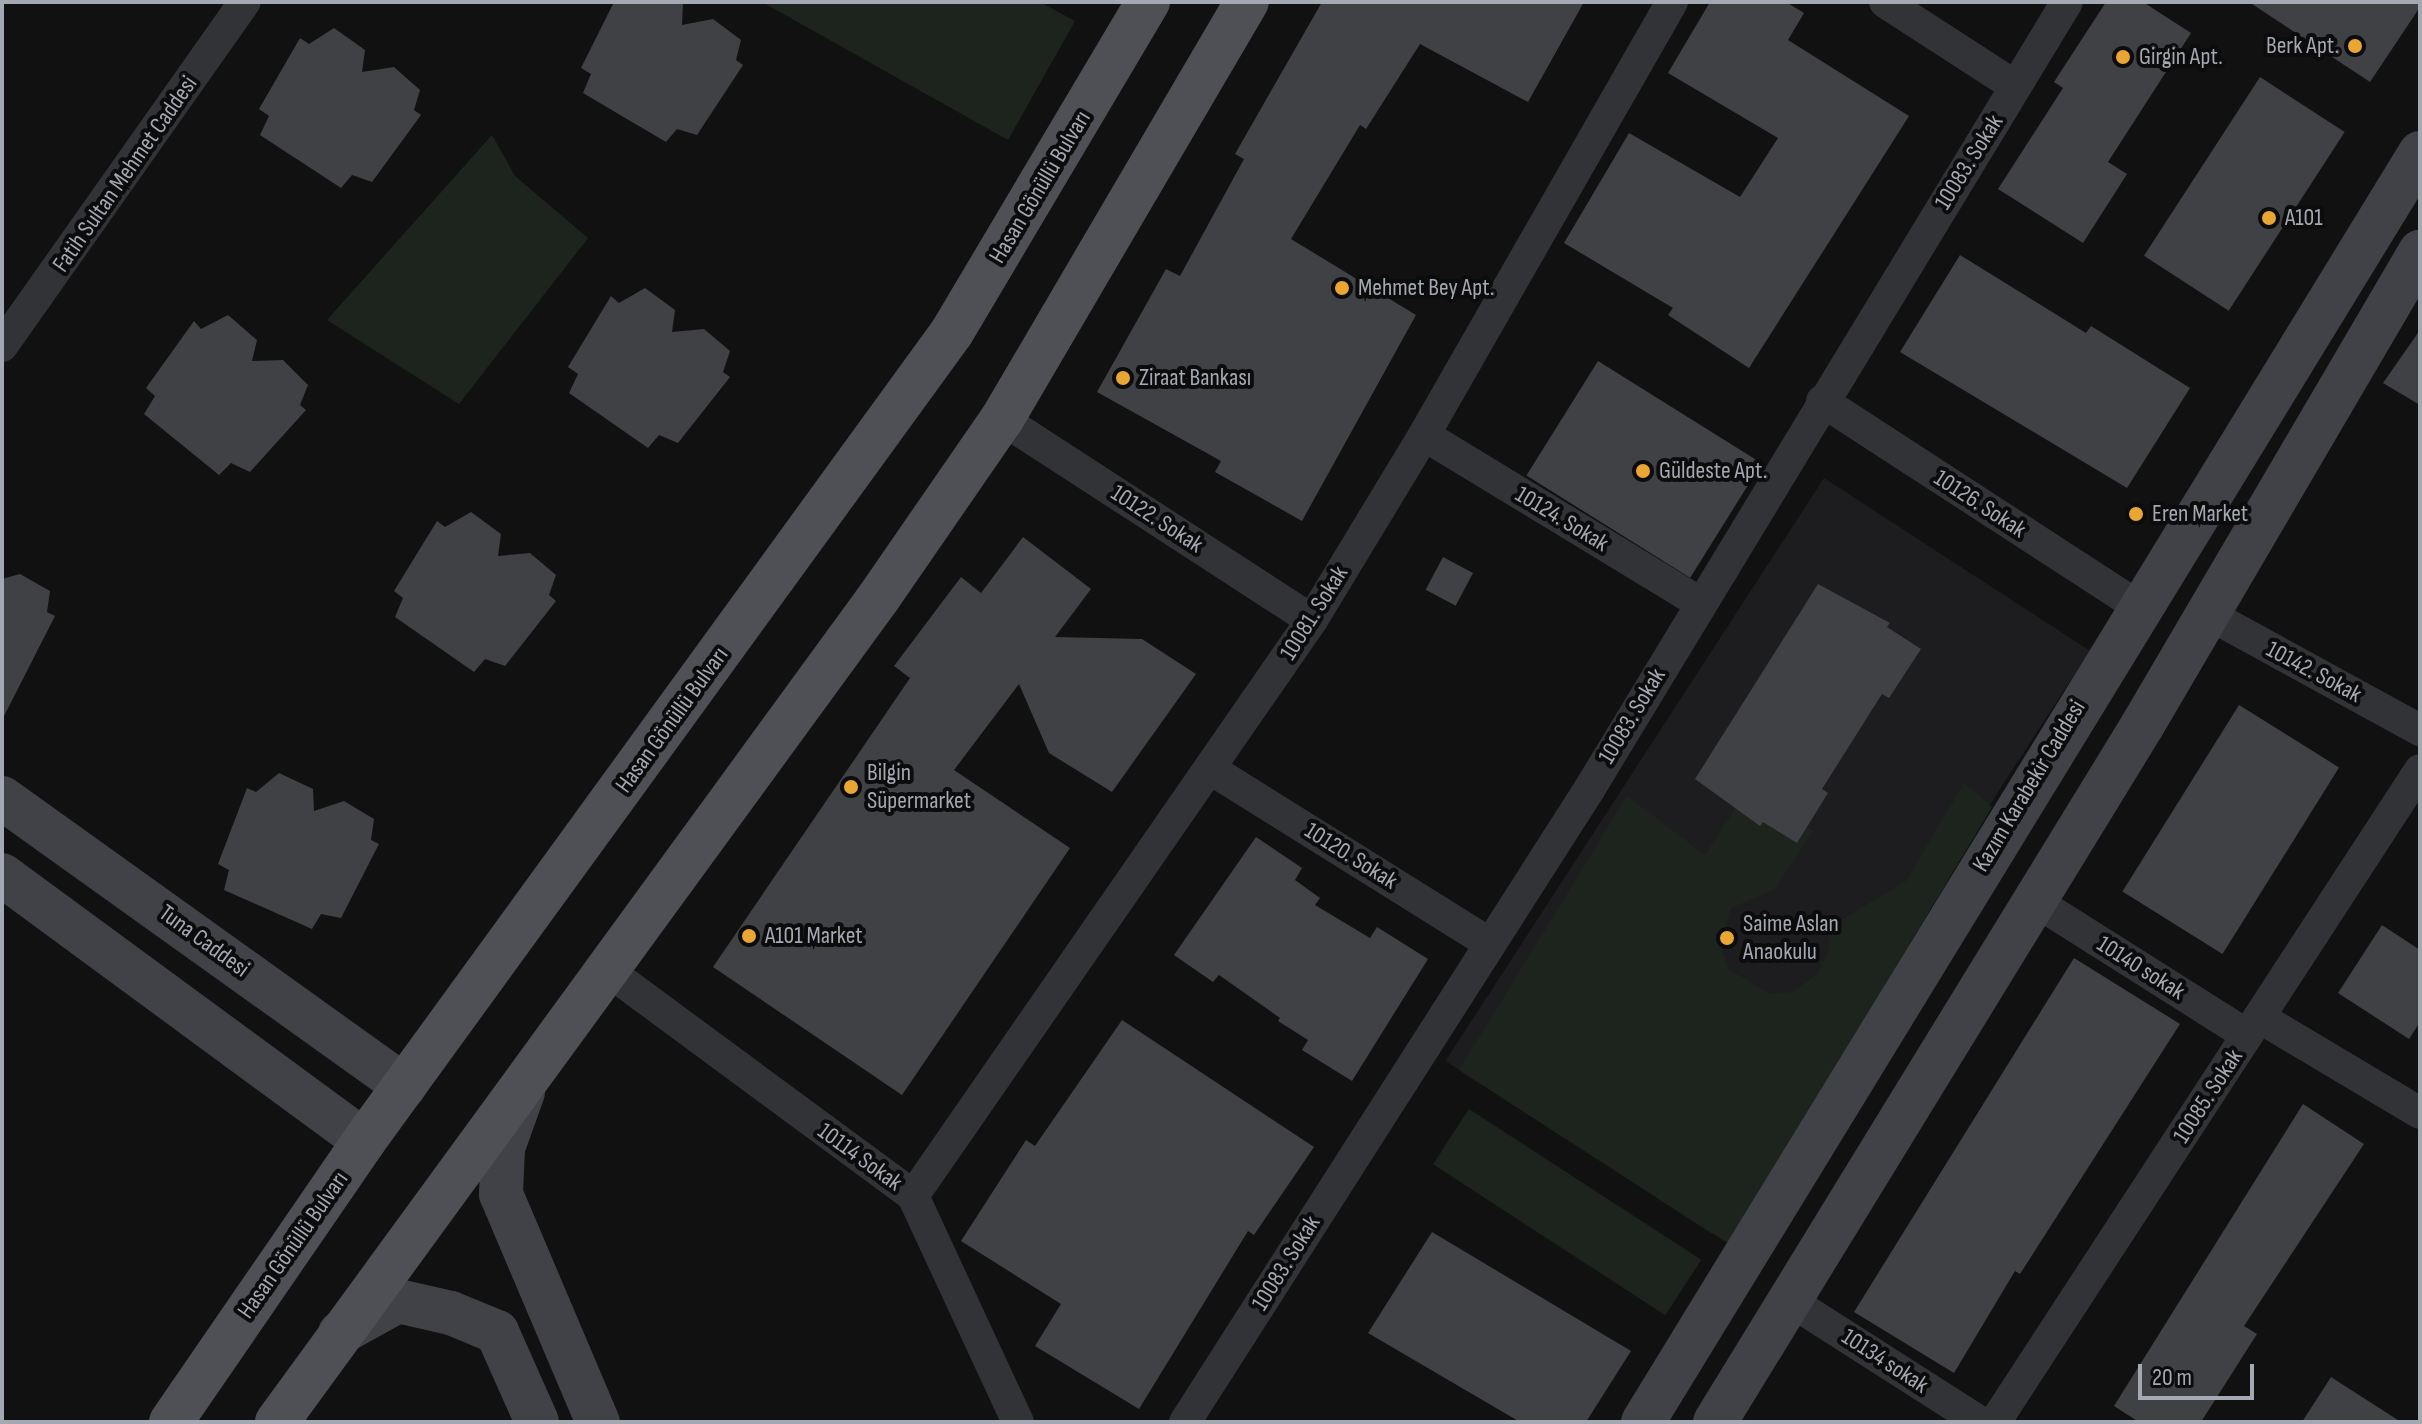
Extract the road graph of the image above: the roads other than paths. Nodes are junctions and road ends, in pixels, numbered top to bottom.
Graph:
1 (245, 2) edge
2 (1148, 2) edge
3 (1247, 2) edge
4 (1672, 2) edge
5 (1885, 2) edge
6 (2067, 2) edge
7 (2015, 86) junction
8 (2420, 153) edge
9 (2420, 252) edge
10 (2, 346) edge
11 (1822, 401) junction
12 (1002, 419) junction
13 (1424, 435) junction
14 (1700, 603) junction
15 (2139, 607) junction
16 (2208, 614) junction
17 (1312, 620) junction
18 (2420, 730) edge
19 (1212, 770) junction
20 (2420, 770) edge
21 (2, 798) edge
22 (2, 875) edge
23 (2035, 901) junction
24 (1489, 943) junction
25 (607, 970) junction
26 (2253, 1026) junction
27 (527, 1079) junction
28 (405, 1086) junction
29 (2420, 1113) edge
30 (364, 1141) junction
31 (913, 1196) junction
32 (1789, 1300) junction
33 (340, 1333) junction
34 (171, 1422) edge
35 (277, 1422) edge
36 (537, 1422) edge
37 (598, 1422) edge
38 (1018, 1422) edge
39 (1185, 1422) edge
40 (1643, 1422) edge
41 (1715, 1422) edge
42 (1980, 1422) edge
43 (1995, 1422) edge

1 - 10 street, Fatih Sultan Mehmet Caddesi
2 - 28 main road, Hasan Gönüllü Bulvarı
3 - 12 main road
4 - 13 street, 10081. Sokak
5 - 7 street
6 - 7 street, 10083. Sokak
7 - 11 street, 10083. Sokak
8 - 15 street, Kazım Karabekir Caddesi
9 - 16 street
11 - 14 street, 10083. Sokak
11 - 15 street, 10126. Sokak
12 - 17 street, 10122. Sokak
12 - 25 main road
13 - 14 street, 10124. Sokak
13 - 17 street, 10081. Sokak
14 - 24 street, 10083. Sokak
15 - 40 street, Kazım Karabekir Caddesi
16 - 18 street, 10142. Sokak
16 - 23 street
17 - 19 street, 10081. Sokak
19 - 24 street, 10120. Sokak
19 - 31 street, 10081. Sokak
20 - 26 street, 10085. Sokak
21 - 28 street, Tuna Caddesi
22 - 30 street
23 - 26 street, 10140 sokak
23 - 32 street
24 - 39 street, 10083. Sokak
25 - 27 main road
25 - 31 street, 10114 Sokak
26 - 29 street, 10140 sokak
26 - 43 street, 10085. Sokak
27 - 33 main road
27 - 37 street
28 - 30 main road, Hasan Gönüllü Bulvarı
30 - 34 main road, Hasan Gönüllü Bulvarı
31 - 38 street, 10114 Sokak
32 - 41 street
32 - 42 street, 10134 sokak
33 - 35 main road
33 - 36 street

